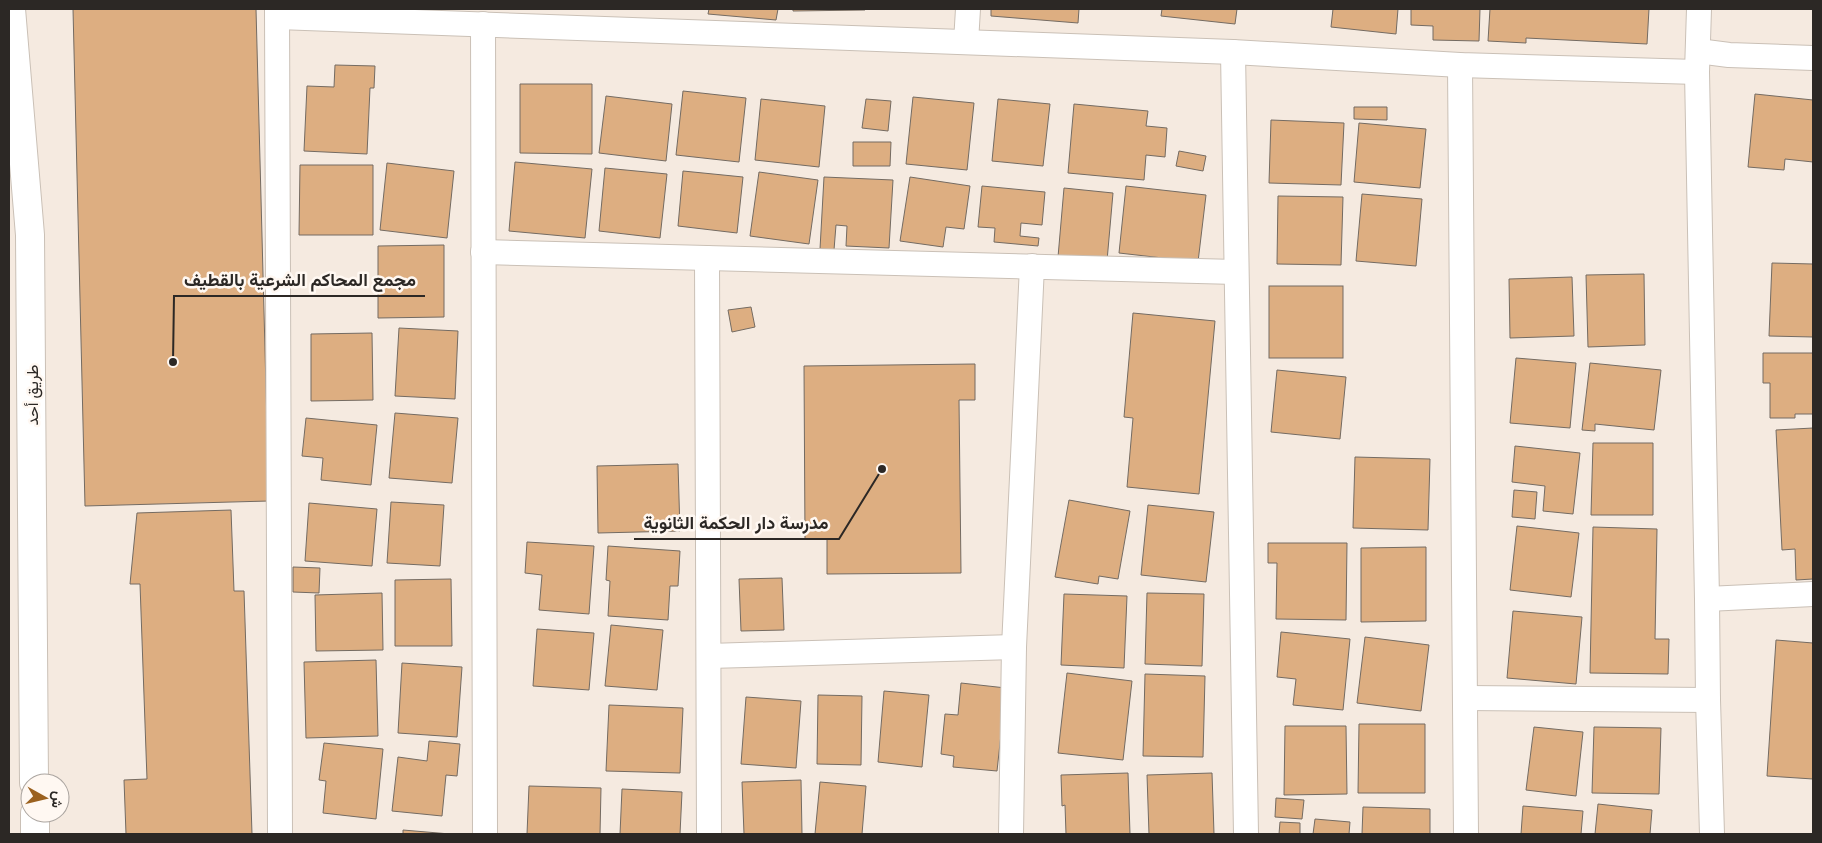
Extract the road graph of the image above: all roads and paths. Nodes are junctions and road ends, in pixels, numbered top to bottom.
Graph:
1 (11, 9) edge
2 (968, 9) edge
3 (1699, 9) edge
4 (277, 13) edge
5 (483, 24) junction
6 (966, 42) junction
7 (1233, 52) junction
8 (1813, 58) edge
9 (1698, 62) junction
10 (1460, 65) junction
11 (483, 252) junction
12 (707, 258) junction
13 (1032, 266) junction
14 (1236, 272) junction
15 (1813, 594) edge
16 (1708, 599) junction
17 (1014, 647) junction
18 (709, 656) junction
19 (1466, 698) junction
20 (1708, 700) junction
21 (34, 773) edge
22 (280, 834) edge
23 (485, 834) edge
24 (709, 834) edge
25 (1011, 834) edge
26 (1246, 834) edge
27 (1466, 834) edge
28 (1712, 834) edge

1 - 21 main road, طريق أحد
2 - 6 street
3 - 9 street
4 - 5 street
4 - 22 street
5 - 6 street
5 - 11 street
6 - 7 street
7 - 10 street
7 - 14 street
8 - 9 street
9 - 10 street
9 - 16 street
10 - 19 street
11 - 12 street
11 - 23 street
12 - 13 street
12 - 18 street
13 - 14 street
13 - 17 street
14 - 26 street
15 - 16 street
16 - 20 street
17 - 18 street
17 - 25 street
18 - 24 street
19 - 20 street
19 - 27 street
20 - 28 street

